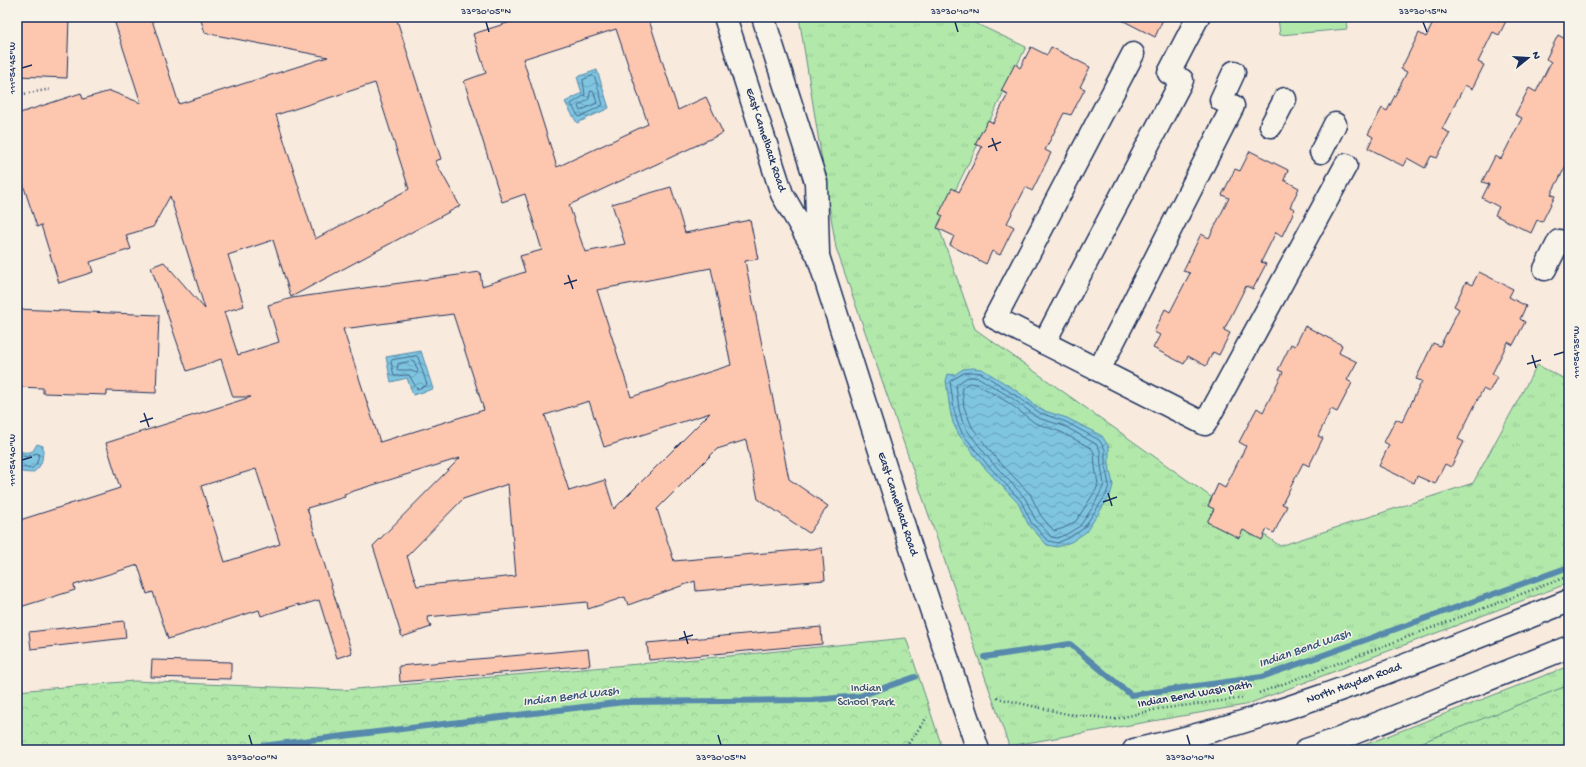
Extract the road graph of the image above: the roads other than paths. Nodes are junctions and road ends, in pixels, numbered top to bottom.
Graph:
1 (725, 17) edge
2 (763, 17) edge
3 (1198, 17) edge
4 (1133, 54) dead end
5 (1234, 72) dead end
6 (1285, 99) dead end
7 (1335, 124) dead end
8 (1271, 126) dead end
9 (1321, 152) dead end
10 (1346, 165) dead end
11 (1559, 241) dead end
12 (818, 256) junction
13 (1545, 269) dead end
14 (1044, 343) junction
15 (1099, 370) junction
16 (1569, 601) edge
17 (1569, 647) edge
18 (978, 750) edge
19 (1134, 750) edge
20 (1306, 750) edge

1 - 12 main road, East Camelback Road
2 - 12 main road, East Camelback Road
3 - 14 main road
4 - 14 main road
5 - 15 main road
6 - 8 main road
7 - 9 main road
10 - 15 main road
11 - 13 main road
12 - 18 main road, East Camelback Road
14 - 15 main road
16 - 19 main road, North Hayden Road
17 - 20 main road

